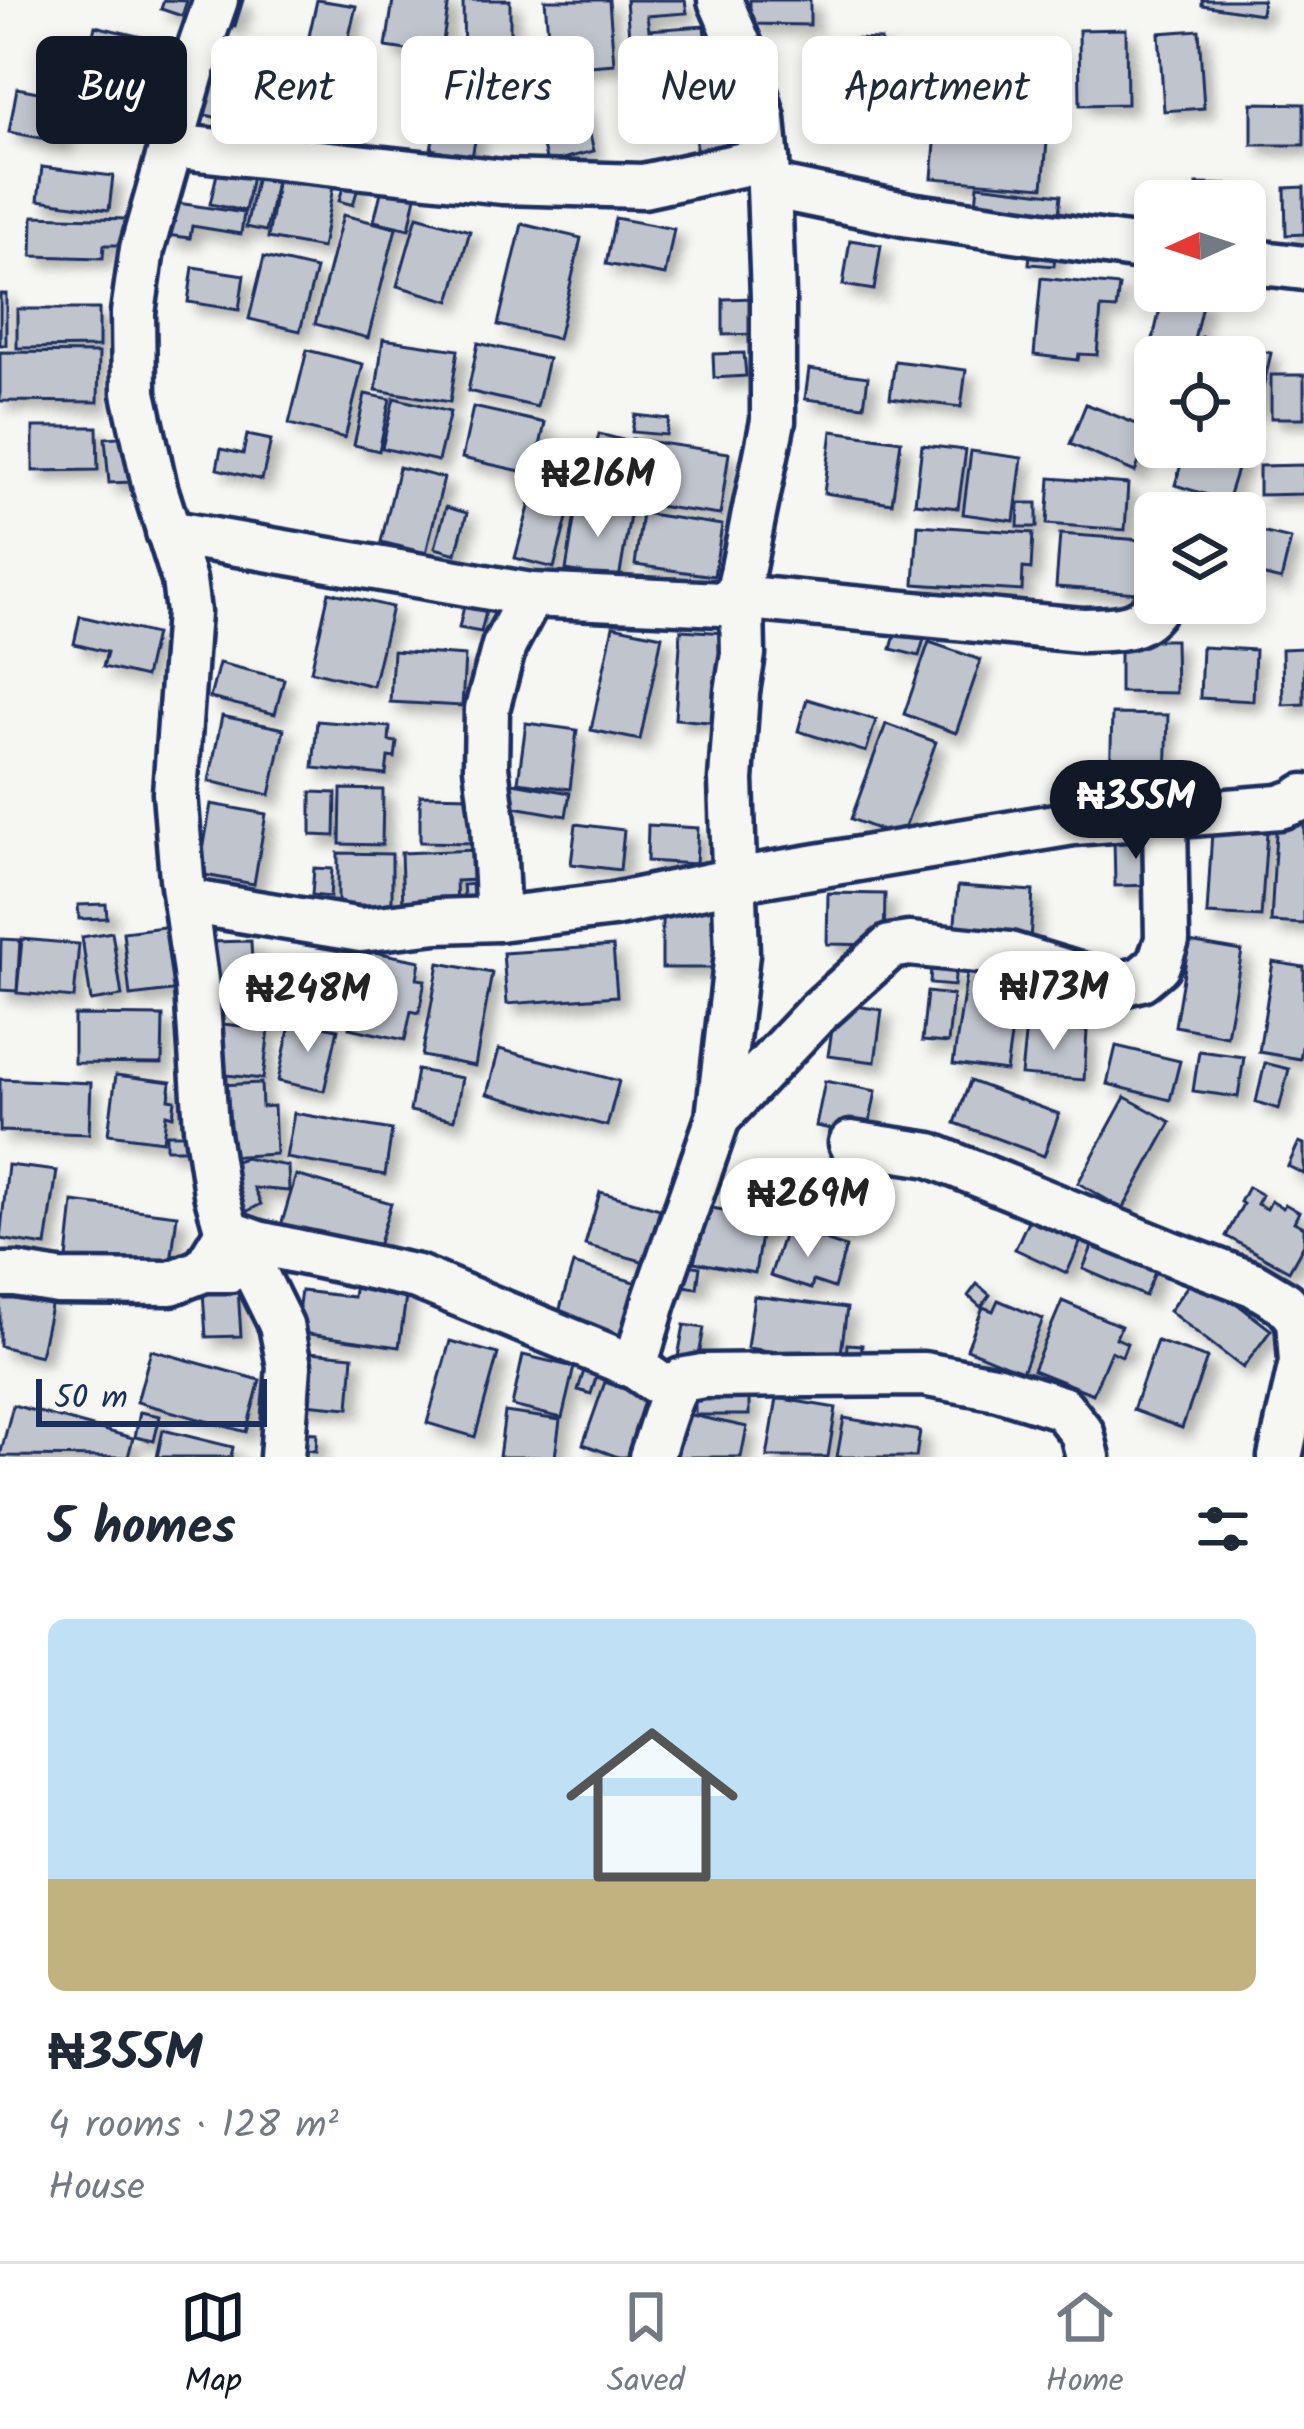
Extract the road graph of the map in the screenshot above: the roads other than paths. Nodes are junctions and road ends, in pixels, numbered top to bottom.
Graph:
1 (216, 0) edge
2 (720, 0) edge
3 (172, 146) junction
4 (768, 172) junction
5 (1134, 247) edge
6 (1266, 264) edge
7 (1304, 268) edge
8 (168, 532) junction
9 (531, 595) junction
10 (736, 597) junction
11 (1138, 624) edge
12 (1304, 796) edge
13 (1165, 818) junction
14 (734, 880) junction
15 (185, 901) junction
16 (498, 919) junction
17 (718, 1118) junction
18 (851, 1143) dead end
19 (227, 1232) junction
20 (204, 1270) junction
21 (254, 1270) junction
22 (0, 1275) edge
23 (635, 1367) junction
24 (671, 1391) junction
25 (282, 1457) edge
26 (651, 1457) edge
27 (1088, 1457) edge
28 (1280, 1457) edge

1 - 3 street
2 - 4 street
3 - 4 street
3 - 8 street
4 - 5 street
4 - 10 street
6 - 7 street
8 - 9 street
8 - 15 street
9 - 10 street
9 - 16 street
10 - 11 street
10 - 14 street
12 - 13 street
13 - 14 street
13 - 17 street
14 - 16 street
14 - 17 street
15 - 16 street
15 - 19 street
17 - 23 street
18 - 28 street
19 - 20 street
19 - 21 street
19 - 23 street
20 - 21 street
20 - 22 street
21 - 25 street
23 - 24 street
24 - 26 street
24 - 27 street

